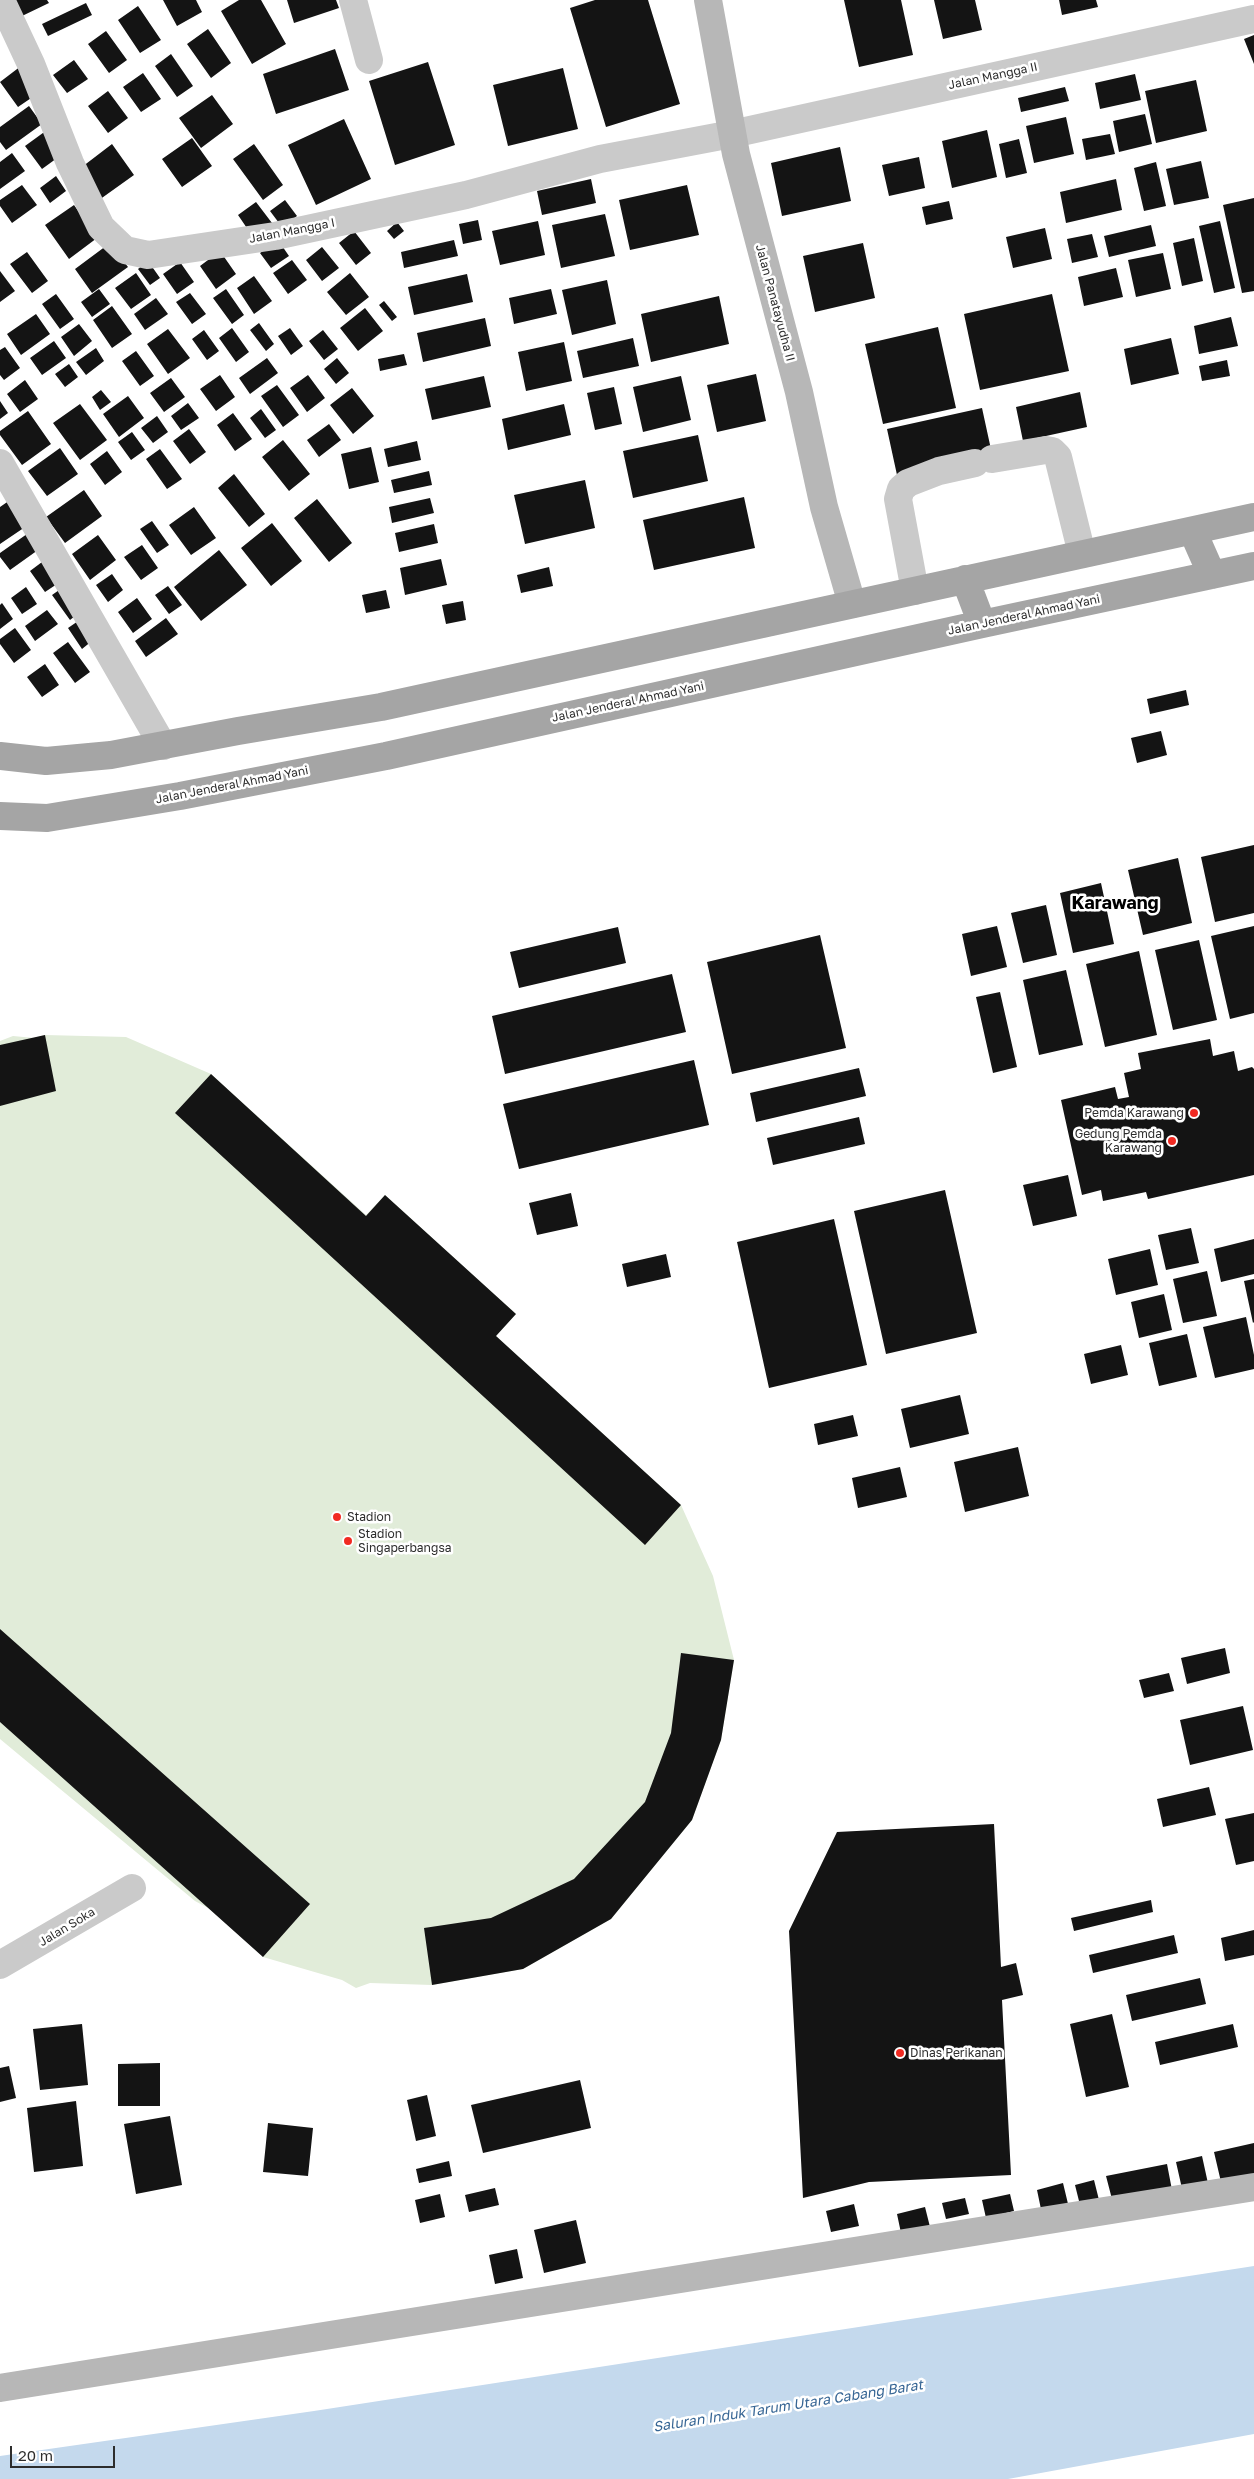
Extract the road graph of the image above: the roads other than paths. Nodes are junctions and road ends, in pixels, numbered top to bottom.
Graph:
1 (1, 0) edge
2 (353, 0) edge
3 (708, 0) edge
4 (1254, 19) edge
5 (369, 60) dead end
6 (732, 134) junction
7 (0, 463) edge
8 (1254, 517) edge
9 (1193, 532) junction
10 (1082, 554) junction
11 (1254, 566) edge
12 (1212, 575) junction
13 (965, 579) junction
14 (915, 590) junction
15 (852, 604) junction
16 (982, 624) junction
17 (163, 746) junction
18 (0, 756) edge
19 (0, 816) edge
20 (132, 1888) dead end
21 (0, 1965) edge
22 (1254, 2186) edge
23 (0, 2388) edge

1 - 6 street, Jalan Mangga I
2 - 5 street
3 - 6 street, Jalan Panatayudha II
4 - 6 street, Jalan Mangga II
6 - 15 street, Jalan Panatayudha II
7 - 17 street
8 - 9 main road
9 - 10 main road
9 - 12 main road
10 - 13 main road
10 - 14 street
11 - 12 main road, Jalan Jenderal Ahmad Yani
12 - 16 main road, Jalan Jenderal Ahmad Yani
13 - 14 main road
13 - 16 main road
14 - 15 main road
15 - 17 main road
16 - 19 main road, Jalan Jenderal Ahmad Yani
17 - 18 main road
20 - 21 street, Jalan Soka
22 - 23 street

